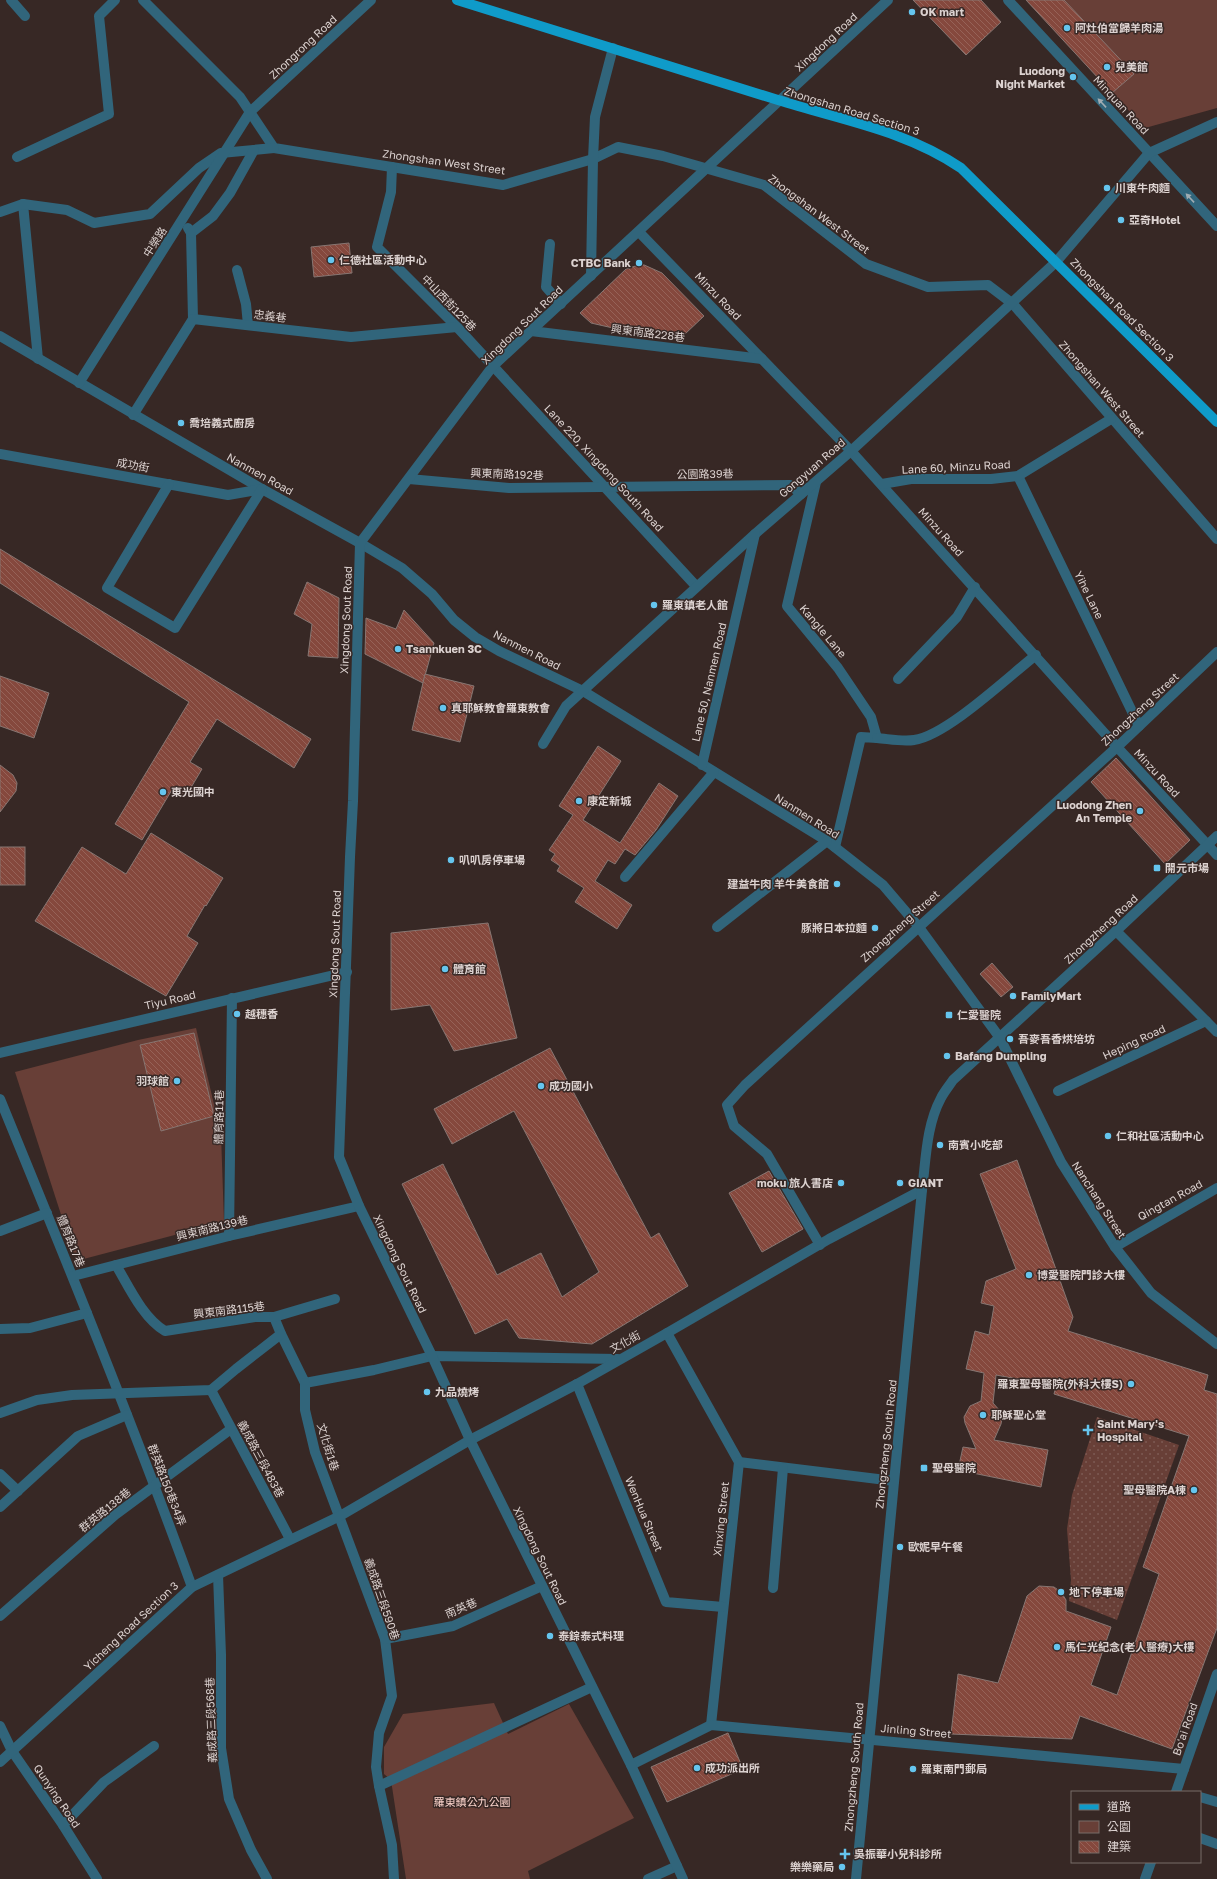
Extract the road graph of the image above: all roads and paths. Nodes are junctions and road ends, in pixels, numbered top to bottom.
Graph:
1 (11, 0) edge
2 (115, 0) edge
3 (143, 0) edge
4 (371, 0) edge
5 (457, 0) edge
6 (888, 0) edge
7 (1008, 0) edge
8 (25, 16) dead end
9 (613, 48) junction
10 (780, 101) junction
11 (250, 112) junction
12 (1217, 122) edge
13 (274, 148) junction
14 (254, 150) junction
15 (226, 152) junction
16 (1149, 153) junction
17 (17, 157) dead end
18 (593, 159) junction
19 (392, 167) junction
20 (707, 169) junction
21 (23, 204) junction
22 (0, 212) edge
23 (183, 220) junction
24 (1217, 226) edge
25 (639, 232) junction
26 (191, 233) junction
27 (550, 244) dead end
28 (1056, 262) junction
29 (237, 270) dead end
30 (591, 276) junction
31 (561, 304) junction
32 (1013, 304) junction
33 (193, 319) junction
34 (248, 325) junction
35 (457, 327) junction
36 (531, 332) junction
37 (0, 336) edge
38 (38, 359) junction
39 (762, 359) junction
40 (494, 366) junction
41 (79, 383) junction
42 (133, 414) junction
43 (1111, 419) junction
44 (1217, 422) edge
45 (851, 451) junction
46 (0, 454) edge
47 (1018, 476) junction
48 (409, 479) junction
49 (816, 482) junction
50 (169, 484) junction
51 (882, 484) junction
52 (605, 487) junction
53 (262, 489) junction
54 (801, 494) junction
55 (755, 534) junction
56 (1217, 539) edge
57 (360, 543) junction
58 (696, 586) junction
59 (975, 587) junction
60 (1217, 652) edge
61 (1036, 655) junction
62 (898, 680) dead end
63 (583, 691) junction
64 (1139, 726) junction
65 (877, 738) junction
66 (543, 744) dead end
67 (1117, 747) junction
68 (702, 765) junction
69 (714, 772) junction
70 (1217, 836) edge
71 (831, 844) junction
72 (1208, 844) junction
73 (1217, 855) edge
74 (625, 877) dead end
75 (918, 926) junction
76 (717, 927) dead end
77 (1116, 931) junction
78 (347, 972) junction
79 (232, 998) junction
80 (1206, 1021) junction
81 (1217, 1032) edge
82 (1000, 1038) junction
83 (0, 1053) edge
84 (1058, 1091) dead end
85 (0, 1099) edge
86 (1217, 1188) edge
87 (922, 1190) junction
88 (358, 1206) junction
89 (47, 1213) junction
90 (0, 1231) edge
91 (229, 1236) junction
92 (820, 1245) junction
93 (1115, 1247) junction
94 (116, 1265) junction
95 (73, 1276) junction
96 (335, 1299) dead end
97 (87, 1312) junction
98 (274, 1317) junction
99 (0, 1329) edge
100 (667, 1333) junction
101 (281, 1334) junction
102 (1217, 1344) edge
103 (432, 1356) junction
104 (618, 1359) junction
105 (305, 1382) junction
106 (577, 1384) junction
107 (211, 1390) junction
108 (117, 1393) junction
109 (0, 1413) edge
110 (127, 1415) junction
111 (231, 1429) junction
112 (470, 1440) junction
113 (739, 1462) junction
114 (783, 1468) junction
115 (0, 1474) edge
116 (894, 1481) junction
117 (155, 1486) junction
118 (18, 1491) junction
119 (0, 1507) edge
120 (340, 1516) junction
121 (290, 1539) junction
122 (218, 1575) junction
123 (542, 1586) junction
124 (192, 1587) junction
125 (773, 1588) dead end
126 (723, 1607) junction
127 (0, 1616) edge
128 (385, 1639) junction
129 (1217, 1674) edge
130 (592, 1687) junction
131 (711, 1725) junction
132 (0, 1726) edge
133 (868, 1739) junction
134 (154, 1746) dead end
135 (12, 1751) junction
136 (0, 1762) edge
137 (631, 1765) junction
138 (1184, 1769) junction
139 (379, 1786) junction
140 (1179, 1791) edge
141 (1201, 1797) edge
142 (1217, 1802) edge
143 (63, 1825) junction
144 (1201, 1838) edge
145 (1217, 1844) edge
146 (1151, 1863) edge
147 (677, 1866) junction
148 (97, 1879) edge
149 (267, 1879) edge
150 (394, 1879) edge
151 (648, 1879) edge
152 (683, 1879) edge
153 (856, 1879) edge
154 (1145, 1879) edge

1 - 8 street
2 - 17 street
3 - 11 street
4 - 11 street, Zhongrong Road
5 - 9 main road, Zhongshan Road Section 3
6 - 10 street, Xingdong Road
16 -> 7 street, Minquan Road
9 - 10 main road, Zhongshan Road Section 3
9 - 18 street
10 - 20 street, Xingdong Sout Road
10 - 28 main road, Zhongshan Road Section 3
11 - 13 street
11 - 15 street, 中榮路
12 - 16 street
13 - 14 street, Zhongshan West Street
13 - 19 street, Zhongshan West Street
14 - 15 street, Zhongshan West Street
14 - 26 street
15 - 21 street
15 - 23 street, 中榮路
24 -> 16 street, Minquan Road
16 - 28 street, Gongyuan Road
18 - 19 street, Zhongshan West Street
18 - 20 street, Zhongshan West Street
18 - 30 street
19 - 35 street, 中山西街125巷
20 - 25 street, Xingdong Sout Road
20 - 32 street, Zhongshan West Street
21 - 22 street
21 - 38 street
23 - 26 street
23 - 41 street, 中榮路
25 - 30 street, Xingdong Sout Road
25 - 39 street, Minzu Road
26 - 33 street
27 - 31 street
28 - 32 street, Gongyuan Road
28 - 44 main road, Zhongshan Road Section 3
29 - 34 street
30 - 31 street, Xingdong Sout Road
31 - 36 street, Xingdong Sout Road
32 - 43 street, Zhongshan West Street
32 - 45 street, Gongyuan Road
33 - 34 street, 忠義巷
33 - 42 street
34 - 35 street, 忠義巷
35 - 40 street, 中山西街125巷
36 - 39 street, 興東南路228巷
36 - 40 street, Xingdong Sout Road
37 - 38 street, Nanmen Road
38 - 41 street, Nanmen Road
39 - 45 street, Minzu Road
40 - 48 street, Xingdong Sout Road
40 - 52 street, Lane 220, Xingdong South Road
41 - 42 street, Nanmen Road
42 - 53 street, Nanmen Road
43 - 47 street, Lane 60, Minzu Road
43 - 56 street, Zhongshan West Street
45 - 49 street, Gongyuan Road
45 - 51 street, Minzu Road
46 - 50 street, 成功街
47 - 51 street, Lane 60, Minzu Road
47 - 64 street, Yihe Lane
48 - 52 street, 興東南路192巷
48 - 57 street, Xingdong Sout Road
49 - 54 street, Gongyuan Road
49 - 65 street, Kangle Lane
50 - 53 street, 成功街
50 - 53 street
51 - 59 street, Minzu Road
52 - 54 street, 公園路39巷
52 - 58 street, Lane 220, Xingdong South Road
53 - 57 street, Nanmen Road
54 - 55 street, Gongyuan Road
55 - 58 street, Gongyuan Road
55 - 68 street, Lane 50, Nanmen Road
57 - 63 street, Nanmen Road
57 - 78 street, Xingdong Sout Road
58 - 63 street, Gongyuan Road
59 - 61 street, Minzu Road
59 - 62 street
60 - 64 street, Zhongzheng Street
61 - 65 street
61 - 67 street, Minzu Road
63 - 66 street, Gongyuan Road
63 - 68 street, Nanmen Road
64 - 67 street, Zhongzheng Street
65 - 71 street
67 - 72 street, Minzu Road
67 - 75 street, Zhongzheng Street
68 - 69 street, Nanmen Road
69 - 71 street, Nanmen Road
69 - 74 street
70 - 72 street, Zhongzheng Road
71 - 75 street, Nanmen Road
71 - 76 street
72 - 73 street, Minzu Road
72 - 77 street, Zhongzheng Road
75 - 82 street, Nanmen Road
75 - 92 street, Zhongzheng Street
77 - 80 street
77 - 82 street, Zhongzheng Road
78 - 79 street, Tiyu Road
78 - 88 street, Xingdong Sout Road
79 - 83 street, Tiyu Road
79 - 91 street, 體育路11巷
80 - 81 street
80 - 84 street, Heping Road
82 - 87 street, Zhongzheng South Road
82 - 93 street, Nanchang Street
85 - 89 street, 體育路17巷
86 - 93 street, Qingtan Road
87 - 92 street, 文化街
87 - 116 street, Zhongzheng South Road
88 - 91 street, 興東南路139巷
88 - 103 street, Xingdong Sout Road
89 - 90 street
89 - 95 street, 體育路17巷
91 - 94 street, 興東南路139巷
92 - 100 street, 文化街
93 - 102 street, Nanchang Street
94 - 95 street, 興東南路139巷
94 - 98 street, 興東南路115巷
95 - 97 street, 體育路17巷
96 - 98 street
97 - 99 street
97 - 108 street, 體育路17巷
98 - 101 street, 興東南路115巷
100 - 104 street, 文化街
100 - 113 street
101 - 105 street, 興東南路115巷
101 - 107 street
103 - 104 street
103 - 105 street
103 - 112 street, Xingdong Sout Road
104 - 106 street, 文化街
105 - 120 street, 文化街1巷
106 - 112 street, 文化街
106 - 126 street, WenHua Street
107 - 108 street
107 - 111 street, 義成路三段483巷
108 - 109 street
108 - 110 street, 群英路150巷34弄
110 - 117 street, 群英路150巷34弄
110 - 118 street
111 - 117 street, 群英路138巷
111 - 121 street, 義成路三段483巷
112 - 120 street, 文化街
112 - 123 street, Xingdong Sout Road
113 - 114 street
113 - 126 street, Xinxing Street
114 - 116 street
114 - 125 street
115 - 118 street
116 - 133 street, Zhongzheng South Road
117 - 124 street, 群英路150巷34弄
117 - 127 street, 群英路138巷
118 - 119 street
120 - 121 street, Yicheng Road Section 3
120 - 128 street, 義成路三段590巷
121 - 122 street, Yicheng Road Section 3
122 - 124 street, Yicheng Road Section 3
122 - 149 street, 義成路三段568巷
123 - 128 street, 南英巷
123 - 130 street, Xingdong Sout Road
124 - 135 street, Yicheng Road Section 3
126 - 131 street, Xinxing Street
128 - 139 street, 義成路三段590巷
129 - 138 street, Bo'ai Road
130 - 137 street, Xingdong Sout Road
130 - 139 street
131 - 133 street, Jinling Street
131 - 137 street
132 - 135 street, Qunying Road
133 - 138 street, Jinling Street
133 - 153 street, Zhongzheng South Road
134 - 143 street
135 - 136 street, Yicheng Road Section 3
135 - 143 street, Qunying Road
137 - 147 street, Xingdong Sout Road
138 - 140 street, Bo'ai Road
139 - 150 street, 義成路三段590巷
141 - 142 street
143 - 148 street, Qunying Road
144 - 145 street
146 - 154 street
147 - 151 street
147 - 152 street, Xingdong Sout Road

